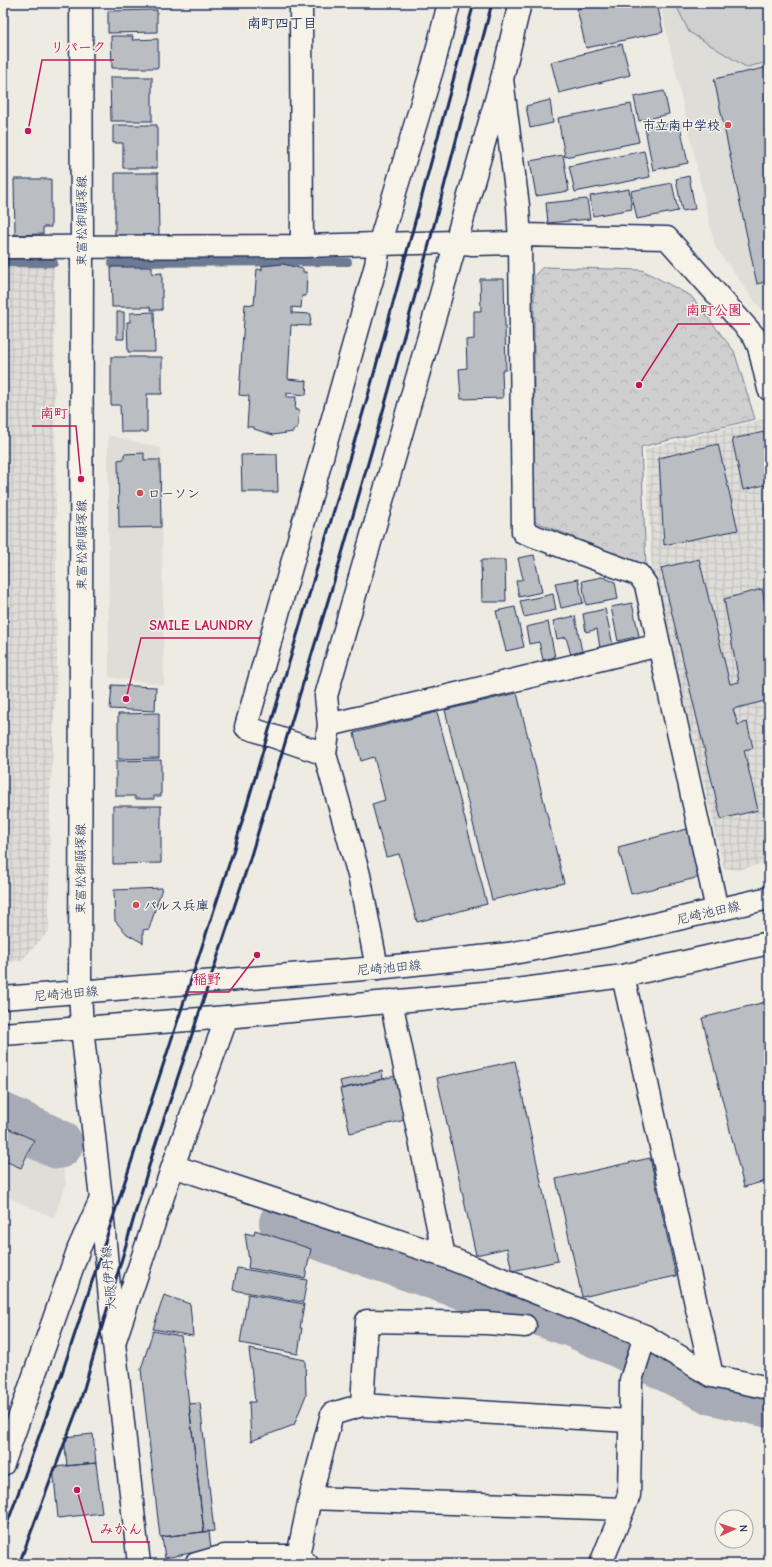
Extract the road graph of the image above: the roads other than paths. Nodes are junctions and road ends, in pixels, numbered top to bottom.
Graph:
1 (80, 3) edge
2 (301, 3) edge
3 (449, 3) edge
4 (520, 3) edge
5 (502, 79) junction
6 (520, 239) junction
7 (456, 242) junction
8 (379, 244) junction
9 (82, 246) junction
10 (302, 246) junction
11 (3, 247) edge
12 (769, 389) edge
13 (659, 645) junction
14 (329, 725) junction
15 (325, 754) junction
16 (769, 898) edge
17 (717, 910) junction
18 (769, 943) edge
19 (377, 968) junction
20 (624, 976) junction
21 (80, 991) junction
22 (3, 998) edge
23 (391, 1001) junction
24 (227, 1016) junction
25 (82, 1028) junction
26 (3, 1034) edge
27 (173, 1166) junction
28 (101, 1199) junction
29 (444, 1256) junction
30 (525, 1326) dead end
31 (645, 1336) junction
32 (114, 1344) junction
33 (712, 1376) junction
34 (769, 1388) edge
35 (362, 1404) junction
36 (629, 1421) junction
37 (3, 1464) edge
38 (310, 1498) junction
39 (623, 1509) junction
40 (302, 1560) edge
41 (139, 1564) edge
42 (196, 1564) edge
43 (602, 1564) edge

1 - 9 street, 東富松御願塚線
2 - 10 street
3 - 8 street
4 - 5 street
5 - 6 street
5 - 7 street
6 - 7 street
6 - 12 street
6 - 13 street
7 - 8 street
7 - 14 street
8 - 10 street
8 - 15 street
9 - 10 street
9 - 11 street
9 - 21 street, 東富松御願塚線
13 - 14 street
13 - 17 street
14 - 15 street
15 - 19 street
16 - 17 street, 尼崎池田線
17 - 19 street, 尼崎池田線
18 - 20 street
19 - 21 street, 尼崎池田線
20 - 23 street
20 - 33 street
21 - 22 street, 尼崎池田線
21 - 25 street, 大阪伊丹線
23 - 24 street
23 - 29 street
24 - 25 street
24 - 27 street
25 - 26 street
25 - 28 street, 大阪伊丹線
27 - 29 street
27 - 32 street
28 - 32 street, 大阪伊丹線
28 - 37 street
29 - 31 street
30 - 35 street
31 - 33 street
31 - 36 street
32 - 41 street, 大阪伊丹線
33 - 34 street
35 - 36 street
35 - 38 street
36 - 39 street
38 - 39 street
38 - 40 street
39 - 43 street
40 - 42 street

